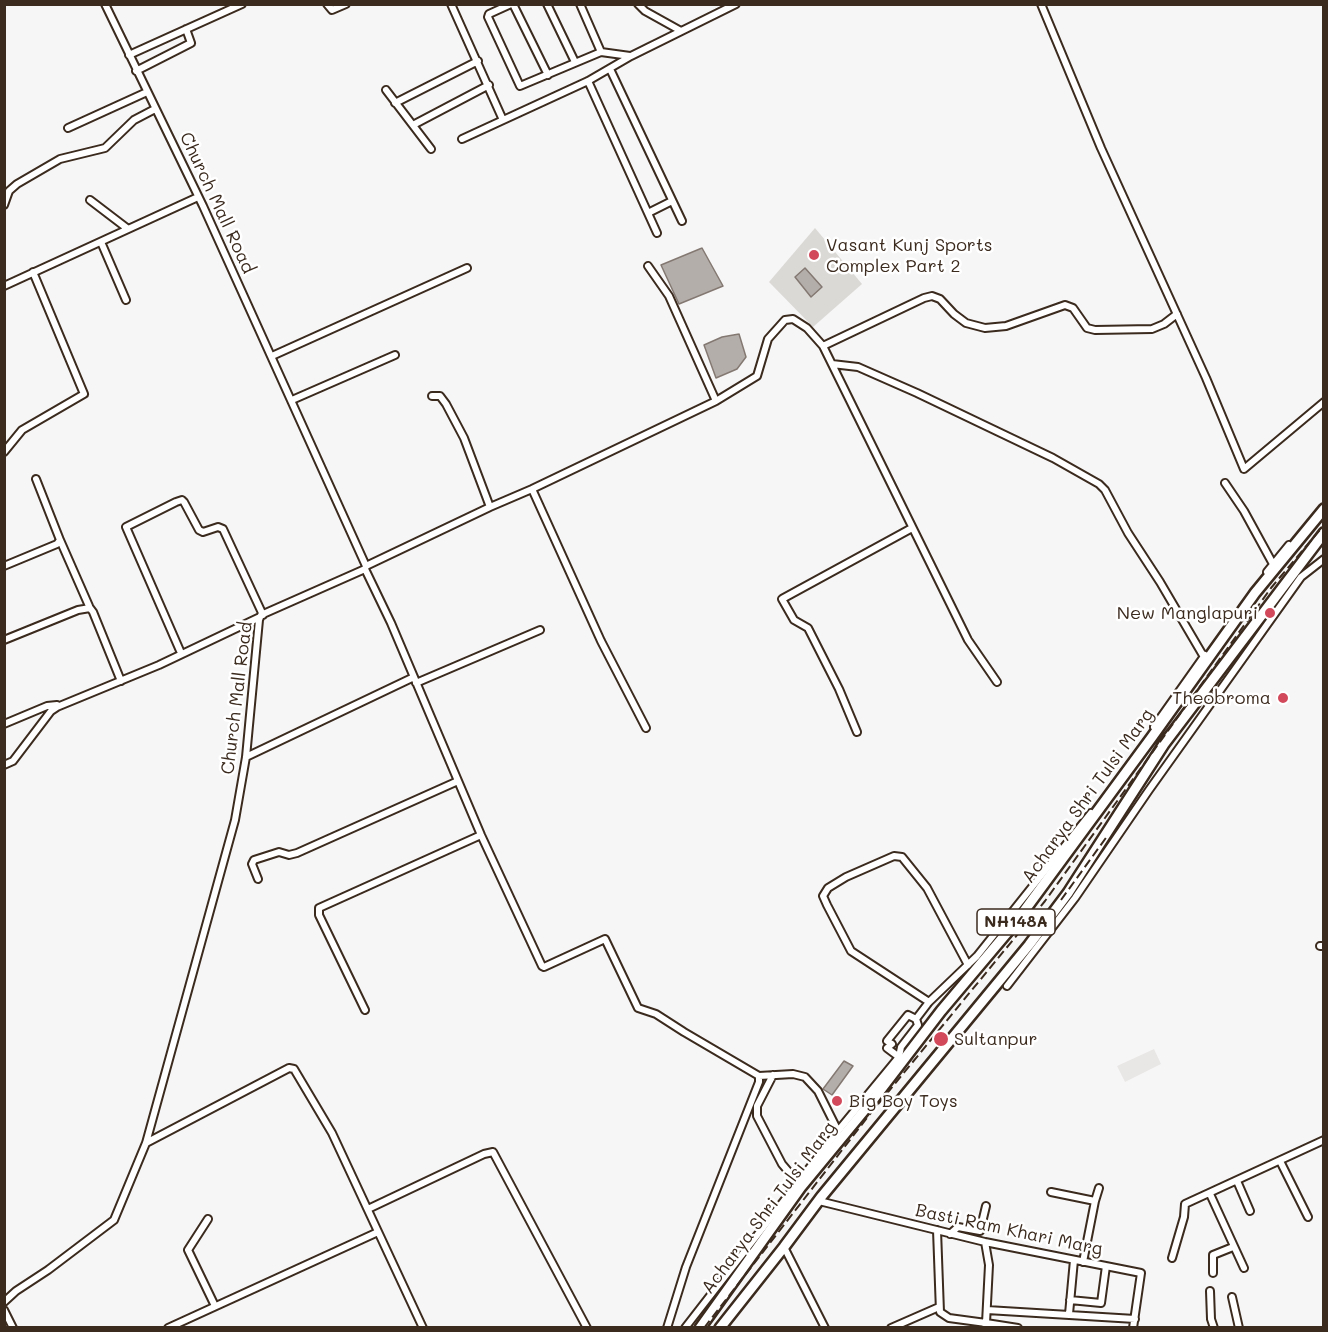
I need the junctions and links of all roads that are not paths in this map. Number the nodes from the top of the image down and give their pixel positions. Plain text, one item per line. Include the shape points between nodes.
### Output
1 (105, 4) edge
2 (242, 4) edge
3 (327, 4) edge
4 (346, 4) edge
5 (452, 4) edge
6 (512, 4) edge
7 (547, 4) edge
8 (580, 4) edge
9 (638, 4) edge
10 (736, 4) edge
11 (1041, 4) edge
12 (186, 29) junction
13 (681, 31) junction
14 (601, 52) junction
15 (129, 55) junction
16 (631, 57) junction
17 (478, 61) junction
18 (575, 62) junction
19 (610, 69) junction
20 (136, 71) junction
21 (548, 75) junction
22 (588, 81) junction
23 (489, 85) junction
24 (386, 90) dead end
25 (147, 92) junction
26 (395, 103) junction
27 (155, 109) junction
28 (504, 120) junction
29 (412, 125) junction
30 (69, 128) dead end
31 (462, 139) dead end
32 (431, 149) dead end
33 (198, 197) junction
34 (90, 200) dead end
35 (672, 201) junction
36 (4, 205) edge
37 (648, 213) junction
38 (682, 221) dead end
39 (128, 229) junction
40 (657, 233) dead end
41 (101, 242) junction
42 (648, 266) dead end
43 (467, 268) dead end
44 (33, 272) junction
45 (4, 286) edge
46 (126, 300) dead end
47 (1177, 314) junction
48 (823, 346) junction
49 (395, 355) dead end
50 (272, 356) junction
51 (832, 364) junction
52 (432, 396) dead end
53 (292, 400) junction
54 (716, 401) junction
55 (1323, 402) edge
56 (4, 452) edge
57 (36, 479) dead end
58 (1225, 483) dead end
59 (532, 489) junction
60 (1323, 504) edge
61 (490, 507) junction
62 (1323, 509) edge
63 (912, 528) junction
64 (1323, 533) edge
65 (60, 540) junction
66 (1296, 541) junction
67 (1309, 550) junction
68 (1323, 559) edge
69 (1273, 564) junction
70 (4, 566) edge
71 (365, 567) junction
72 (89, 606) dead end
73 (261, 616) junction
74 (540, 630) dead end
75 (4, 640) edge
76 (181, 653) junction
77 (1204, 657) junction
78 (415, 680) junction
79 (121, 681) junction
80 (997, 682) dead end
81 (60, 705) junction
82 (4, 724) edge
83 (646, 728) dead end
84 (857, 732) dead end
85 (246, 757) junction
86 (4, 765) edge
87 (458, 781) junction
88 (481, 835) junction
89 (258, 879) dead end
90 (968, 965) junction
91 (1007, 986) dead end
92 (929, 1002) junction
93 (365, 1010) dead end
94 (916, 1018) junction
95 (899, 1057) junction
96 (773, 1075) junction
97 (759, 1076) junction
98 (872, 1101) junction
99 (889, 1114) junction
100 (838, 1131) junction
101 (1323, 1140) edge
102 (146, 1143) junction
103 (1280, 1161) junction
104 (1237, 1181) junction
105 (800, 1185) junction
106 (1099, 1188) dead end
107 (1051, 1192) dead end
108 (1209, 1194) junction
109 (819, 1201) junction
110 (1095, 1201) junction
111 (986, 1206) dead end
112 (368, 1209) junction
113 (1250, 1211) dead end
114 (1308, 1217) dead end
115 (208, 1219) dead end
116 (937, 1230) junction
117 (378, 1232) junction
118 (950, 1234) junction
119 (985, 1242) junction
120 (784, 1247) junction
121 (1233, 1247) junction
122 (1172, 1258) dead end
123 (1074, 1260) junction
124 (1083, 1262) junction
125 (1106, 1266) junction
126 (1244, 1268) dead end
127 (1213, 1273) dead end
128 (1210, 1291) dead end
129 (1232, 1297) dead end
130 (1070, 1300) junction
131 (4, 1302) edge
132 (215, 1306) junction
133 (939, 1306) junction
134 (4, 1310) edge
135 (987, 1310) junction
136 (1069, 1314) junction
137 (1135, 1319) junction
138 (985, 1325) edge
139 (13, 1328) edge
140 (168, 1328) edge
141 (423, 1328) edge
142 (587, 1328) edge
143 (667, 1328) edge
144 (685, 1328) edge
145 (700, 1328) edge
146 (720, 1328) edge
147 (825, 1328) edge
148 (891, 1328) edge
149 (1018, 1328) edge
150 (1133, 1328) edge
151 (1214, 1328) edge
152 (1239, 1328) edge

1 - 15 street, Church Mall Road
2 - 12 street
3 - 4 street via 334,10
5 - 17 street
6 - 21 street
6 - 21 street via 488,17 518,85
7 - 18 street
8 - 14 street
9 - 13 street
10 - 13 street
11 - 47 street
12 - 15 street
12 - 20 street via 191,44
13 - 16 street
14 - 16 street
14 - 18 street
15 - 20 street, Church Mall Road
16 - 19 street
17 - 23 street
17 - 26 street
18 - 21 street
19 - 22 street
19 - 35 street
20 - 25 street, Church Mall Road
22 - 28 street
22 - 37 street
23 - 28 street
23 - 29 street
24 - 26 street
25 - 27 street, Church Mall Road
25 - 30 street
26 - 29 street
27 - 33 street, Church Mall Road
27 - 36 street via 134,120 105,148 65,157 17,184 9,191
28 - 31 street
29 - 32 street
33 - 39 street
33 - 50 street, Church Mall Road
34 - 39 street
35 - 37 street
35 - 38 street
37 - 40 street
39 - 41 street
41 - 44 street
41 - 46 street
42 - 54 street via 669,296
43 - 50 street
44 - 45 street
44 - 56 street via 84,394 22,430
47 - 48 street via 1152,329 1095,330 1087,328 1073,308 1065,305 1006,326 985,328 966,323 932,296
47 - 55 street via 1244,469
48 - 51 street
48 - 54 street via 802,324 785,320 768,339 757,376
49 - 53 street
50 - 53 street, Church Mall Road
51 - 63 street
51 - 77 street via 858,367 917,393 1099,484
52 - 61 street via 440,396 447,404
53 - 71 street, Church Mall Road
54 - 59 street
57 - 65 street
58 - 69 street
59 - 61 street
59 - 83 street via 601,641
60 - 69 street
61 - 71 street
62 - 66 highway, Acharya Shri Tulsi Marg / NH148A
63 - 80 street via 973,650
63 - 84 street via 782,599 794,620 807,628
64 - 67 highway, Acharya Shri Tulsi Marg / NH148A
65 - 70 street
65 - 72 street
66 - 67 highway
66 - 98 highway, Acharya Shri Tulsi Marg / NH148A via 1016,922
67 - 99 highway, Acharya Shri Tulsi Marg / NH148A via 1164,744 1068,893
68 - 91 street via 1301,577 1075,898
69 - 77 street
71 - 73 street, Church Mall Road
71 - 78 street
73 - 76 street
73 - 76 street via 223,529 199,531 184,502 176,501 126,529
73 - 85 street, Church Mall Road
74 - 78 street
75 - 79 street via 90,608
76 - 79 street
77 - 90 street via 1126,768
78 - 85 street
78 - 87 street
79 - 81 street
81 - 82 street via 47,706
81 - 86 street via 51,711 13,761
85 - 102 street, Church Mall Road via 235,820
87 - 88 street
87 - 89 street via 295,854 279,852 254,860
88 - 93 street via 319,908
88 - 97 street via 543,967 605,939 639,1008 656,1014
90 - 92 street
90 - 92 street via 927,888 902,857 894,856 846,877 825,891 826,905 855,954
92 - 94 street
94 - 95 street via 918,1025 901,1047
94 - 95 street via 908,1015 887,1041 892,1044 887,1048
95 - 100 street
96 - 97 street
96 - 100 street via 799,1075 809,1080
96 - 105 street via 758,1102 757,1116 782,1164
97 - 143 street via 686,1267
98 - 99 highway
98 - 105 highway, Acharya Shri Tulsi Marg / NH148A
99 - 109 highway, Acharya Shri Tulsi Marg / NH148A
100 - 105 street
101 - 103 street
102 - 112 street via 292,1068 332,1133
102 - 131 street, Church Mall Road via 114,1220
103 - 104 street
103 - 114 street
104 - 108 street
104 - 113 street
105 - 144 street
105 - 145 highway, Acharya Shri Tulsi Marg / NH148A
106 - 110 street
107 - 110 street
108 - 121 street
108 - 122 street via 1185,1204
109 - 116 street, Basti Ram Khari Marg
109 - 120 highway, Acharya Shri Tulsi Marg / NH148A
110 - 124 street
111 - 118 street via 980,1231 958,1227
112 - 117 street
112 - 142 street via 493,1152
115 - 132 street via 188,1250
116 - 118 street, Basti Ram Khari Marg
116 - 133 street
117 - 132 street
117 - 141 street
118 - 119 street, Basti Ram Khari Marg
119 - 123 street, Basti Ram Khari Marg
119 - 135 street
120 - 146 highway, Acharya Shri Tulsi Marg / NH148A
120 - 147 street
121 - 126 street
121 - 127 street via 1212,1255
123 - 124 street, Basti Ram Khari Marg
123 - 130 street
124 - 125 street, Basti Ram Khari Marg
125 - 130 street via 1101,1303
125 - 137 street, Basti Ram Khari Marg via 1141,1273
128 - 151 street
129 - 152 street
130 - 136 street
132 - 140 street
133 - 138 street via 945,1317
133 - 148 street
134 - 139 street
135 - 136 street
135 - 138 street
136 - 137 street
137 - 150 street, Basti Ram Khari Marg
138 - 149 street

